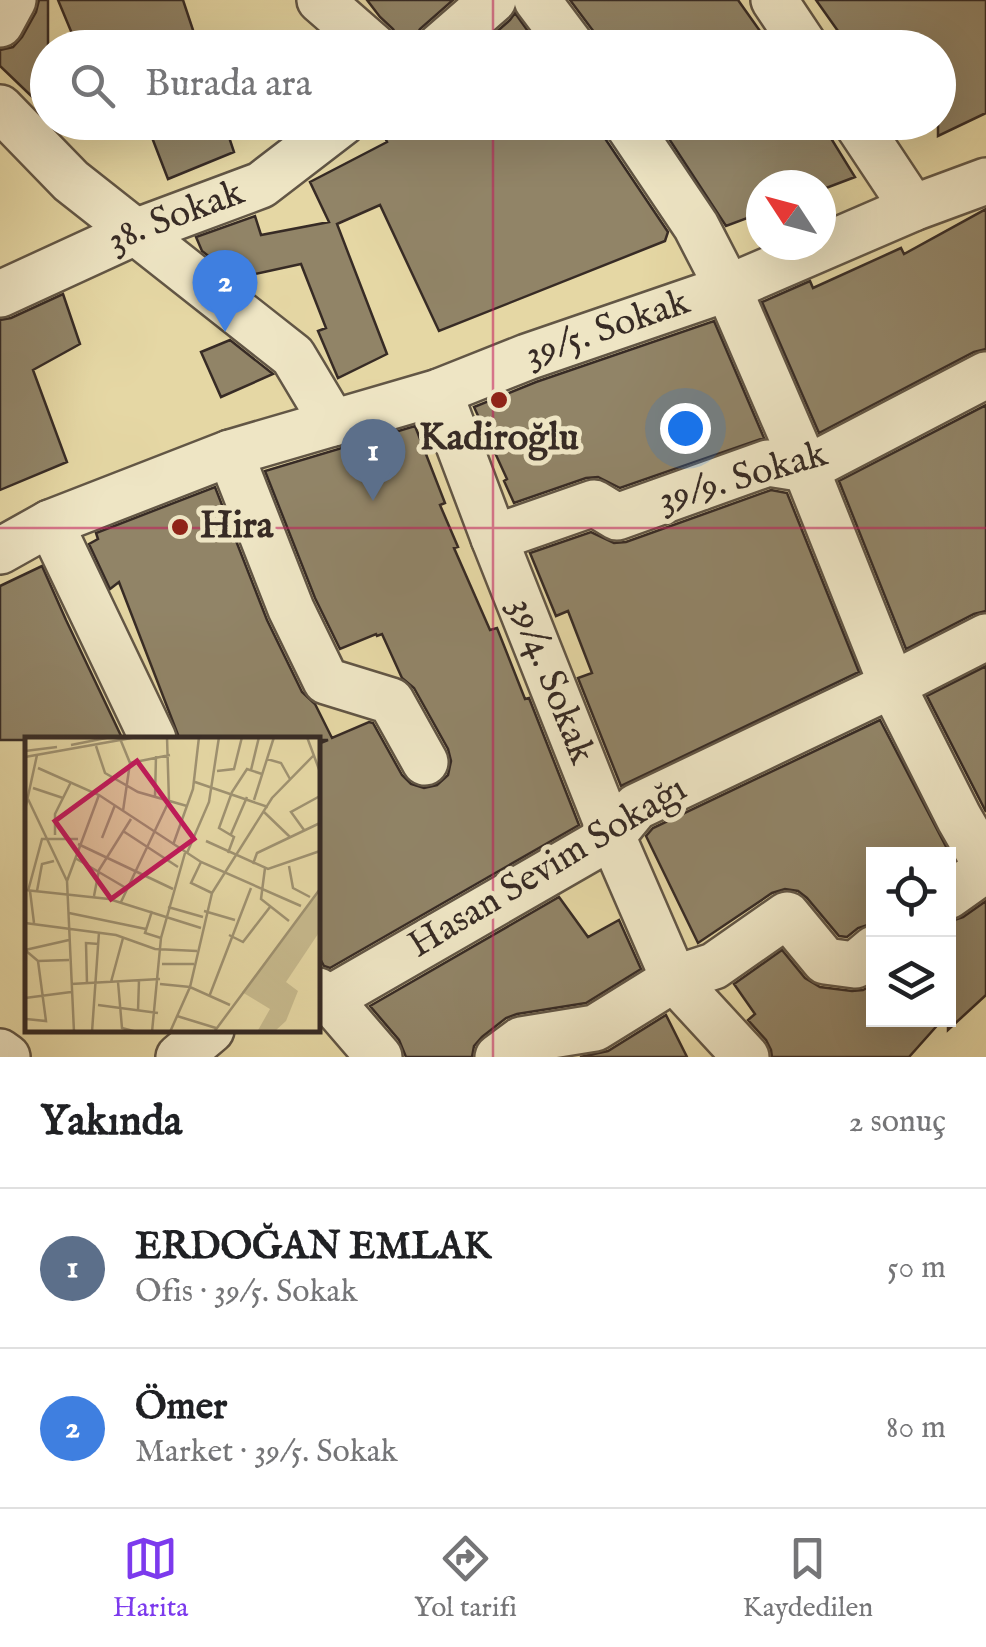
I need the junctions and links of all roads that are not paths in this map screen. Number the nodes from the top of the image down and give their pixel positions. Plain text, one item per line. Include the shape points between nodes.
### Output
1 (13, 0) edge
2 (320, 0) edge
3 (493, 0) edge
4 (537, 0) edge
5 (774, 0) edge
6 (0, 24) edge
7 (354, 30) edge
8 (459, 30) edge
9 (560, 30) edge
10 (794, 30) edge
11 (0, 108) edge
12 (30, 138) edge
13 (32, 140) edge
14 (320, 140) edge
15 (638, 140) edge
16 (868, 140) edge
17 (986, 181) edge
18 (913, 208) junction
19 (135, 232) junction
20 (728, 288) junction
21 (0, 294) edge
22 (986, 374) edge
23 (439, 392) junction
24 (334, 423) junction
25 (230, 453) junction
26 (806, 469) junction
27 (50, 522) junction
28 (494, 538) junction
29 (0, 550) edge
30 (986, 636) edge
31 (892, 685) junction
32 (151, 737) edge
33 (425, 762) dead end
34 (612, 836) junction
35 (986, 867) edge
36 (956, 890) edge
37 (866, 956) edge
38 (674, 978) junction
39 (323, 995) edge
40 (210, 1032) edge
41 (729, 1051) edge
42 (0, 1052) edge
43 (7, 1057) edge
44 (179, 1057) edge
45 (380, 1057) edge
46 (498, 1057) edge

1 - 6 street
2 - 7 street
3 - 8 street
4 - 9 street
5 - 10 street
11 - 12 street
13 - 19 street
14 - 19 street, 38. Sokak via 261,185
15 - 20 street
16 - 18 street
17 - 18 street, 39/5. Sokak
18 - 20 street, 39/5. Sokak
19 - 21 street, 38. Sokak
19 - 24 street via 293,356
20 - 23 street, 39/5. Sokak
20 - 26 street
22 - 26 street, 39/9. Sokak
23 - 24 street, 39/5. Sokak
23 - 28 street, 39/4. Sokak
24 - 25 street, 39/5. Sokak
25 - 27 street, 39/5. Sokak
25 - 33 street via 326,681 391,701
26 - 28 street, 39/9. Sokak via 768,463 617,517 594,503
26 - 31 street
27 - 29 street, 39/5. Sokak
27 - 32 street
28 - 34 street, 39/4. Sokak
30 - 31 street, Hasan Sevim Sokağı
31 - 34 street, Hasan Sevim Sokağı via 636,806
31 - 35 street
34 - 38 street, 39/4. Sokak
34 - 39 street, Hasan Sevim Sokağı
35 - 36 street
37 - 38 street via 855,965 825,961 787,916 714,966
38 - 41 street, 39/4. Sokak
38 - 46 street via 596,1028 522,1040
39 - 45 street
40 - 44 street
42 - 43 street

